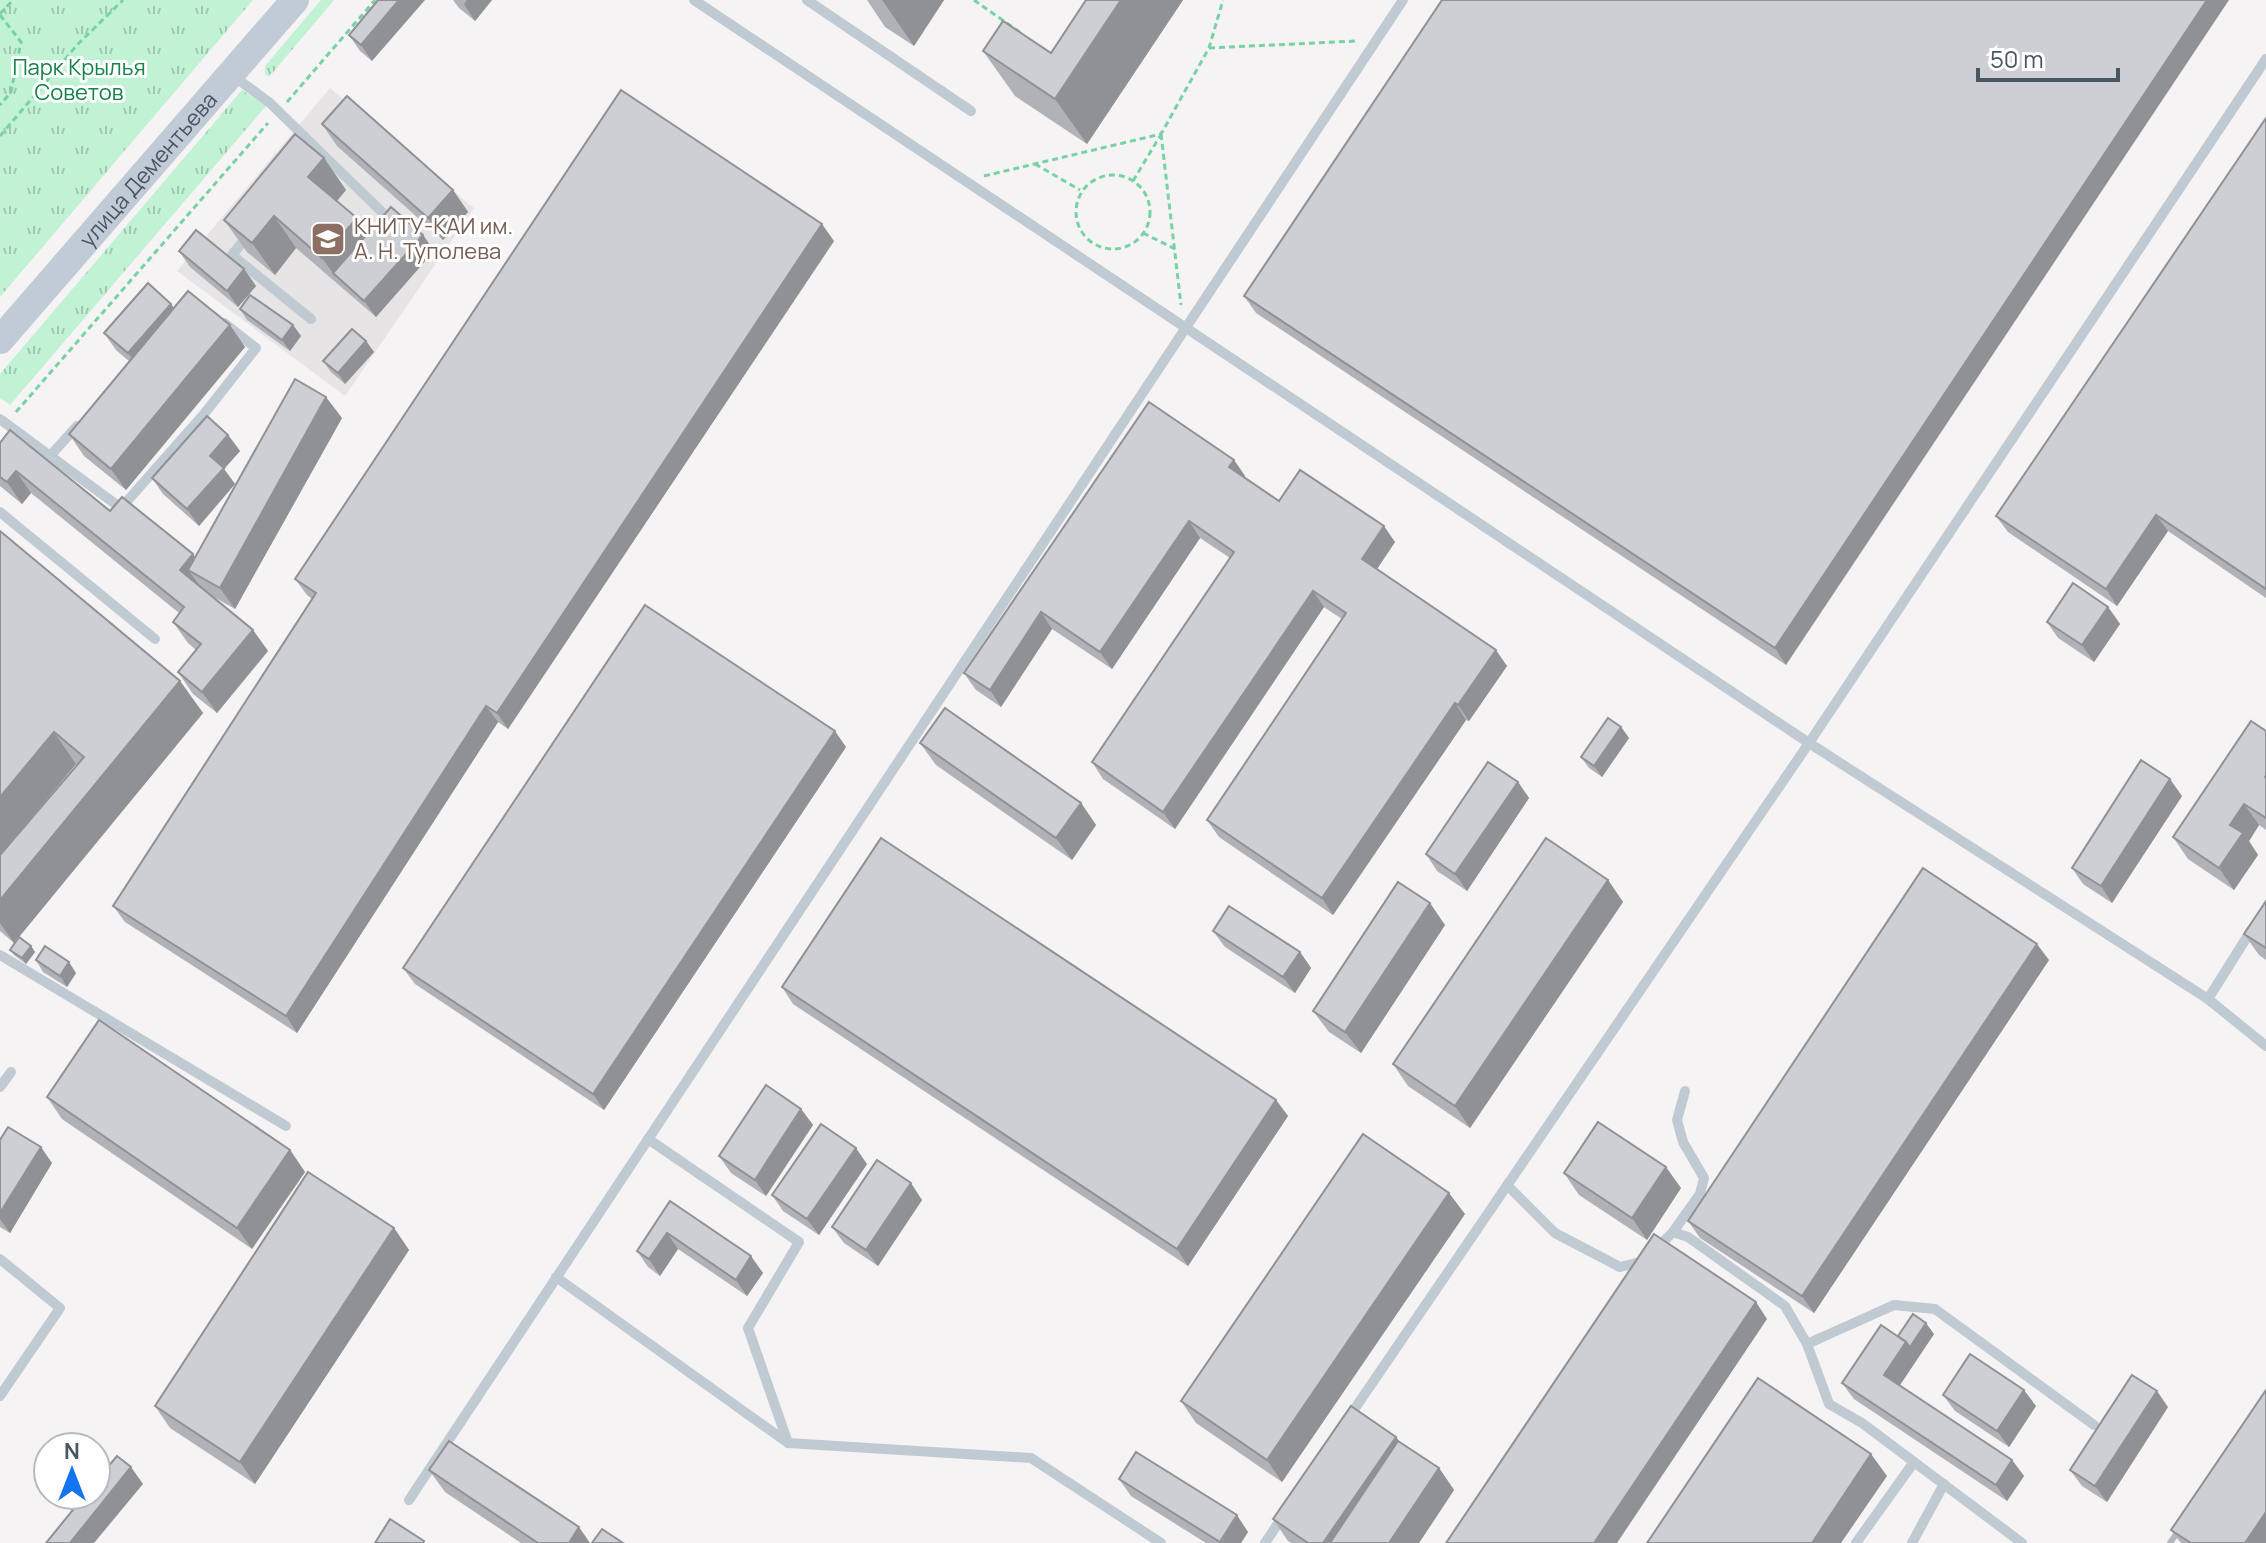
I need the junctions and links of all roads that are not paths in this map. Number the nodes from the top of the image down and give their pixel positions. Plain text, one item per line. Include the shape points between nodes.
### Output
1 (295, 0) edge
2 (694, 0) edge
3 (807, 0) edge
4 (1403, 0) edge
5 (2266, 59) edge
6 (232, 75) junction
7 (971, 111) dead end
8 (320, 151) junction
9 (310, 162) edge
10 (389, 219) edge
11 (261, 220) edge
12 (210, 312) edge
13 (311, 319) dead end
14 (1184, 328) junction
15 (0, 340) edge
16 (88, 414) edge
17 (3, 422) edge
18 (50, 456) junction
19 (0, 512) edge
20 (155, 639) dead end
21 (1809, 743) junction
22 (2253, 927) edge
23 (0, 955) edge
24 (2208, 999) junction
25 (2266, 1046) edge
26 (11, 1072) dead end
27 (0, 1087) edge
28 (1685, 1091) dead end
29 (286, 1126) dead end
30 (648, 1139) junction
31 (1507, 1185) junction
32 (1673, 1232) junction
33 (0, 1259) edge
34 (556, 1277) junction
35 (1807, 1344) junction
36 (0, 1396) edge
37 (2094, 1425) dead end
38 (1341, 1429) edge
39 (788, 1443) junction
40 (1914, 1462) junction
41 (1944, 1484) junction
42 (409, 1500) dead end
43 (1290, 1505) edge
44 (1161, 1543) edge
45 (1265, 1543) edge
46 (1856, 1543) edge
47 (1912, 1543) edge
48 (2022, 1543) edge

1 - 6 main road, улица Дементьева
2 - 14 lane
3 - 7 lane
4 - 14 lane
5 - 21 lane
6 - 8 lane
6 - 15 main road, улица Дементьева
8 - 9 lane
8 - 10 lane
11 - 13 lane via 232,255
12 - 18 lane via 256,348 121,508
14 - 21 lane
14 - 30 lane
16 - 18 lane
17 - 18 lane
19 - 20 lane
21 - 24 lane
21 - 31 lane
22 - 24 lane
23 - 29 lane
24 - 25 lane
26 - 27 lane
28 - 32 lane via 1677,1120 1704,1178 1700,1194
30 - 34 lane
30 - 39 lane via 799,1242 748,1328
31 - 32 lane via 1555,1233 1620,1267 1646,1261
31 - 38 lane
32 - 35 lane via 1688,1237 1785,1306
33 - 36 lane via 60,1308
34 - 39 lane
34 - 42 lane
35 - 37 lane via 1894,1305 1935,1309
35 - 40 lane via 1829,1404
39 - 44 lane via 1031,1458
40 - 41 lane
40 - 46 lane
41 - 47 lane
41 - 48 lane
43 - 45 lane

